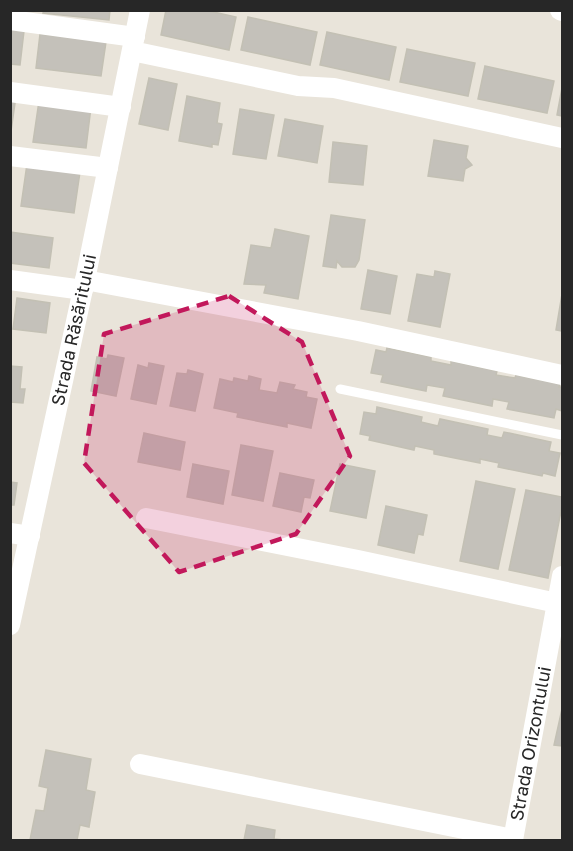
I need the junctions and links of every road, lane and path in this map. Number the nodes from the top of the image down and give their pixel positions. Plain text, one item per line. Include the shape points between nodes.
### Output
1 (140, 10) edge
2 (10, 20) edge
3 (133, 44) junction
4 (10, 92) edge
5 (121, 107) junction
6 (562, 138) edge
7 (10, 156) edge
8 (108, 168) junction
9 (10, 280) edge
10 (84, 285) junction
11 (562, 375) edge
12 (340, 389) dead end
13 (562, 435) edge
14 (146, 519) dead end
15 (20, 535) edge
16 (562, 576) edge
17 (557, 603) junction
18 (10, 625) edge
19 (556, 640) edge
20 (140, 764) dead end
21 (513, 840) edge

1 - 3 street, Strada Răsăritului
2 - 3 street
3 - 5 street, Strada Răsăritului
3 - 6 street via 298,86 334,88
4 - 5 street
5 - 8 street, Strada Răsăritului
7 - 8 street
8 - 10 street, Strada Răsăritului
9 - 10 street
10 - 11 street via 358,331
10 - 15 street, Strada Răsăritului
12 - 13 lane
14 - 17 street
15 - 18 street, Strada Răsăritului
16 - 17 street, Strada Orizontului
17 - 19 street, Strada Orizontului
19 - 21 street, Strada Orizontului
20 - 21 street

